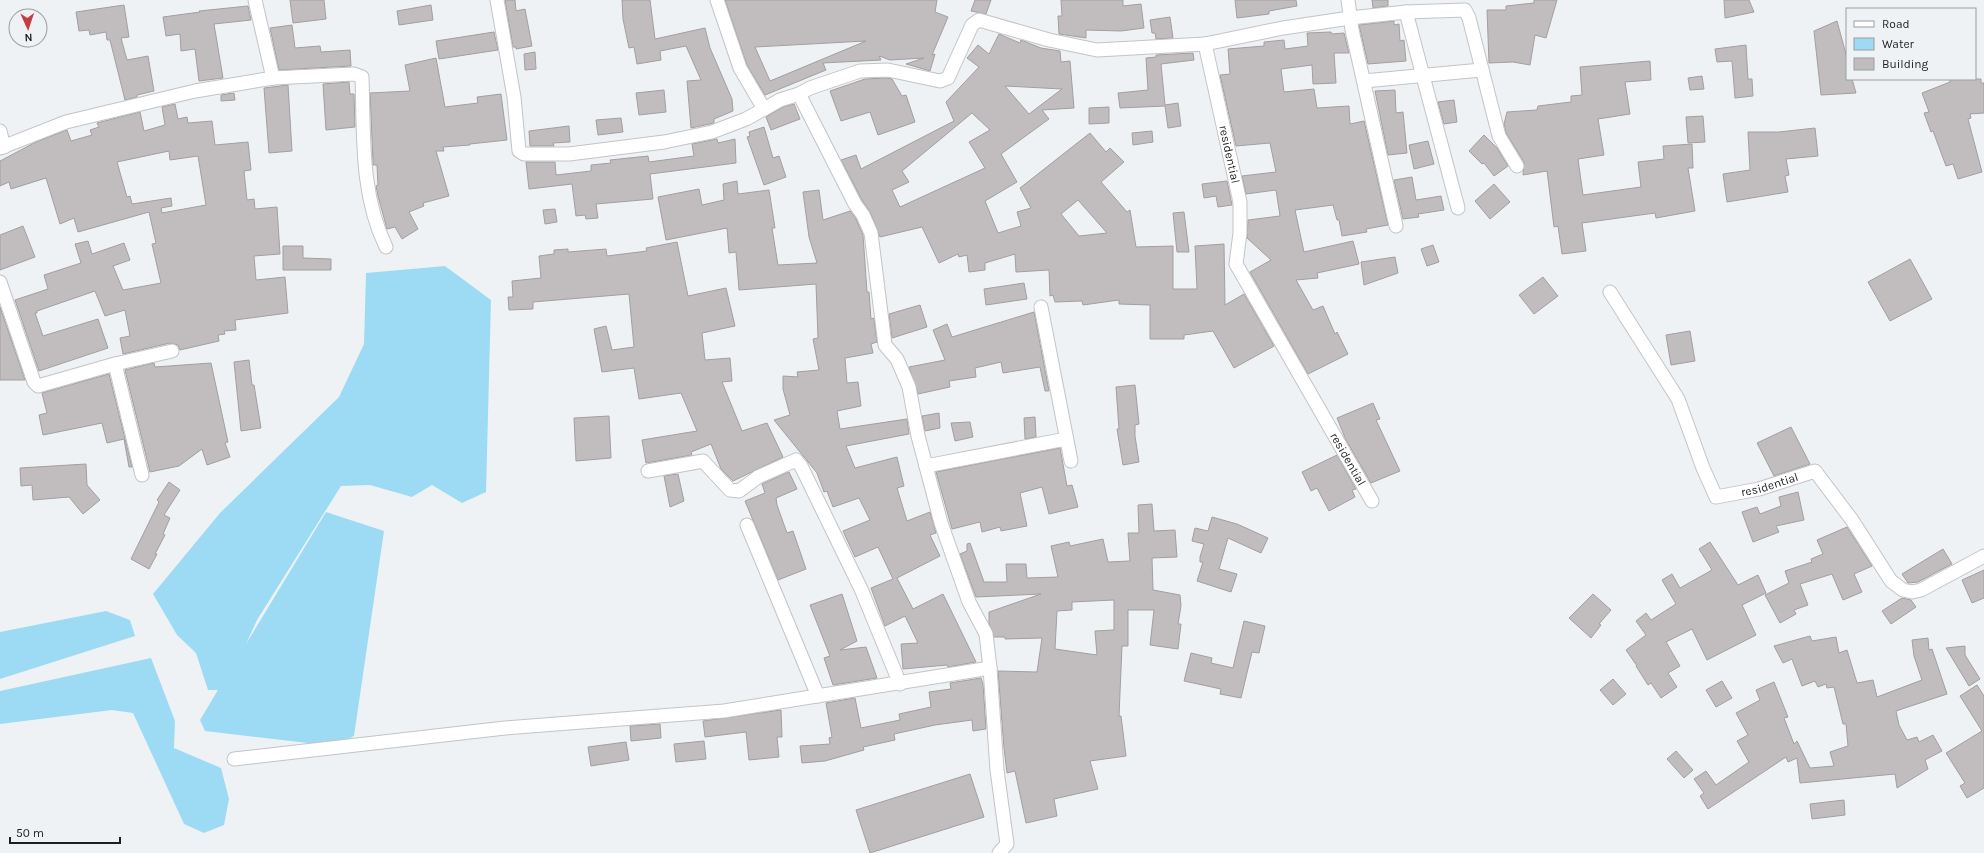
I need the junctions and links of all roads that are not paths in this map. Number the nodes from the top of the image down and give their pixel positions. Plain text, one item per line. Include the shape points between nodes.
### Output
1 (255, 0) edge
2 (498, 0) edge
3 (718, 0) edge
4 (1348, 0) edge
5 (1406, 12) junction
6 (1350, 18) junction
7 (1205, 44) junction
8 (1481, 70) junction
9 (1422, 75) junction
10 (273, 78) junction
11 (1364, 81) junction
12 (799, 94) junction
13 (764, 109) junction
14 (0, 131) edge
15 (2, 147) edge
16 (1517, 166) dead end
17 (1458, 208) dead end
18 (1396, 226) dead end
19 (386, 246) dead end
20 (0, 282) edge
21 (1610, 292) dead end
22 (1041, 307) dead end
23 (172, 351) dead end
24 (115, 364) junction
25 (1066, 439) junction
26 (1071, 461) dead end
27 (926, 466) junction
28 (648, 471) dead end
29 (142, 475) dead end
30 (1372, 501) dead end
31 (747, 525) dead end
32 (1984, 556) edge
33 (990, 668) junction
34 (900, 684) junction
35 (818, 696) junction
36 (234, 759) dead end
37 (999, 853) edge

1 - 10 street
2 - 13 street via 513,90 519,151 524,154 569,154 664,142 712,132
3 - 13 street via 740,68
4 - 6 street
5 - 6 street
5 - 8 street via 1465,10
5 - 9 street
6 - 7 street
6 - 11 street
7 - 12 street via 1097,50 1049,40 979,20 972,25 948,78 940,81 888,70 860,71
7 - 30 street, residential via 1240,202 1236,264
8 - 9 street
8 - 16 street via 1499,136
9 - 11 street
9 - 17 street
10 - 15 street via 195,91 66,122
10 - 19 street via 354,74 362,77 367,184
11 - 18 street
12 - 13 street
12 - 27 street via 870,233 884,345 897,359 909,388
14 - 15 street
20 - 24 street via 34,382 38,386
21 - 32 street, residential via 1678,399 1716,497 1759,489 1815,471 1852,520 1891,581 1903,590 1912,592 1921,590
22 - 25 street
23 - 24 street
24 - 29 street
25 - 26 street
25 - 27 street
27 - 33 street via 941,523 969,602 986,634
28 - 34 street via 703,461 730,490 739,491 758,477 796,460 861,589
31 - 35 street
33 - 34 street
33 - 37 street via 997,770 1007,844
34 - 35 street
35 - 36 street via 724,711 505,728

